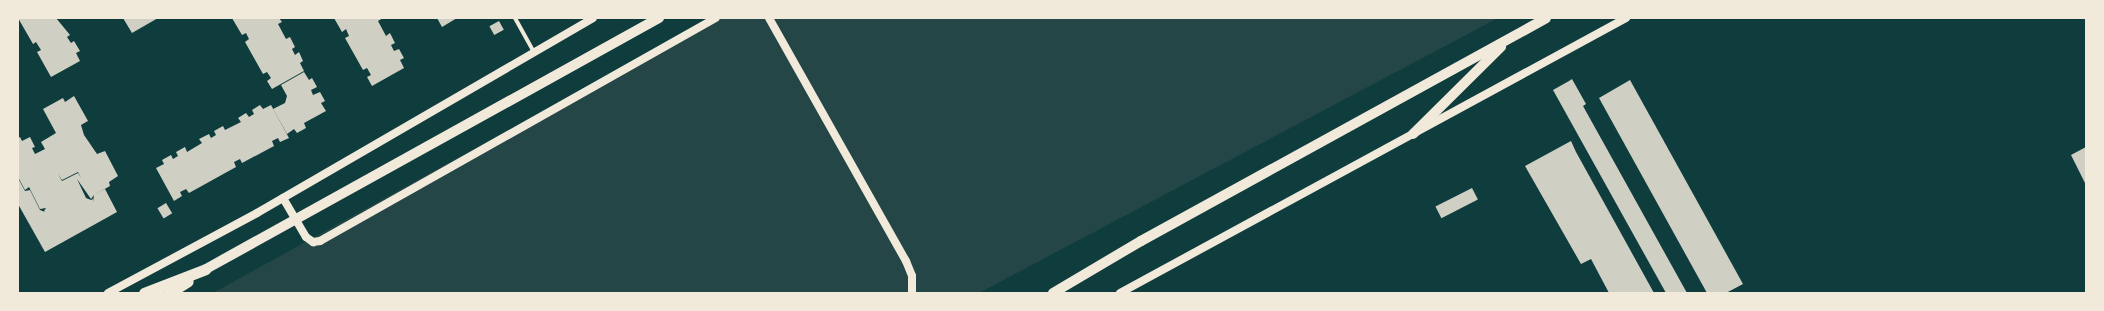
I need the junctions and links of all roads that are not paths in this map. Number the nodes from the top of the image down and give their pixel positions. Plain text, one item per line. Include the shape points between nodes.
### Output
1 (515, 18) edge
2 (593, 18) edge
3 (659, 18) edge
4 (716, 18) edge
5 (768, 18) edge
6 (1546, 18) edge
7 (1626, 18) edge
8 (1510, 38) junction
9 (534, 52) junction
10 (1413, 134) junction
11 (283, 198) junction
12 (206, 268) junction
13 (108, 293) edge
14 (144, 293) edge
15 (169, 293) edge
16 (912, 293) edge
17 (1053, 293) edge
18 (1120, 293) edge

1 - 9 street
2 - 9 main road
3 - 12 main road
4 - 11 main road via 320,241 313,242 306,237
5 - 16 main road via 906,261 912,276
6 - 8 main road
7 - 10 main road
8 - 10 main road
8 - 17 main road via 1141,241
9 - 11 main road
10 - 18 main road
11 - 13 main road
12 - 14 highway
12 - 15 highway

